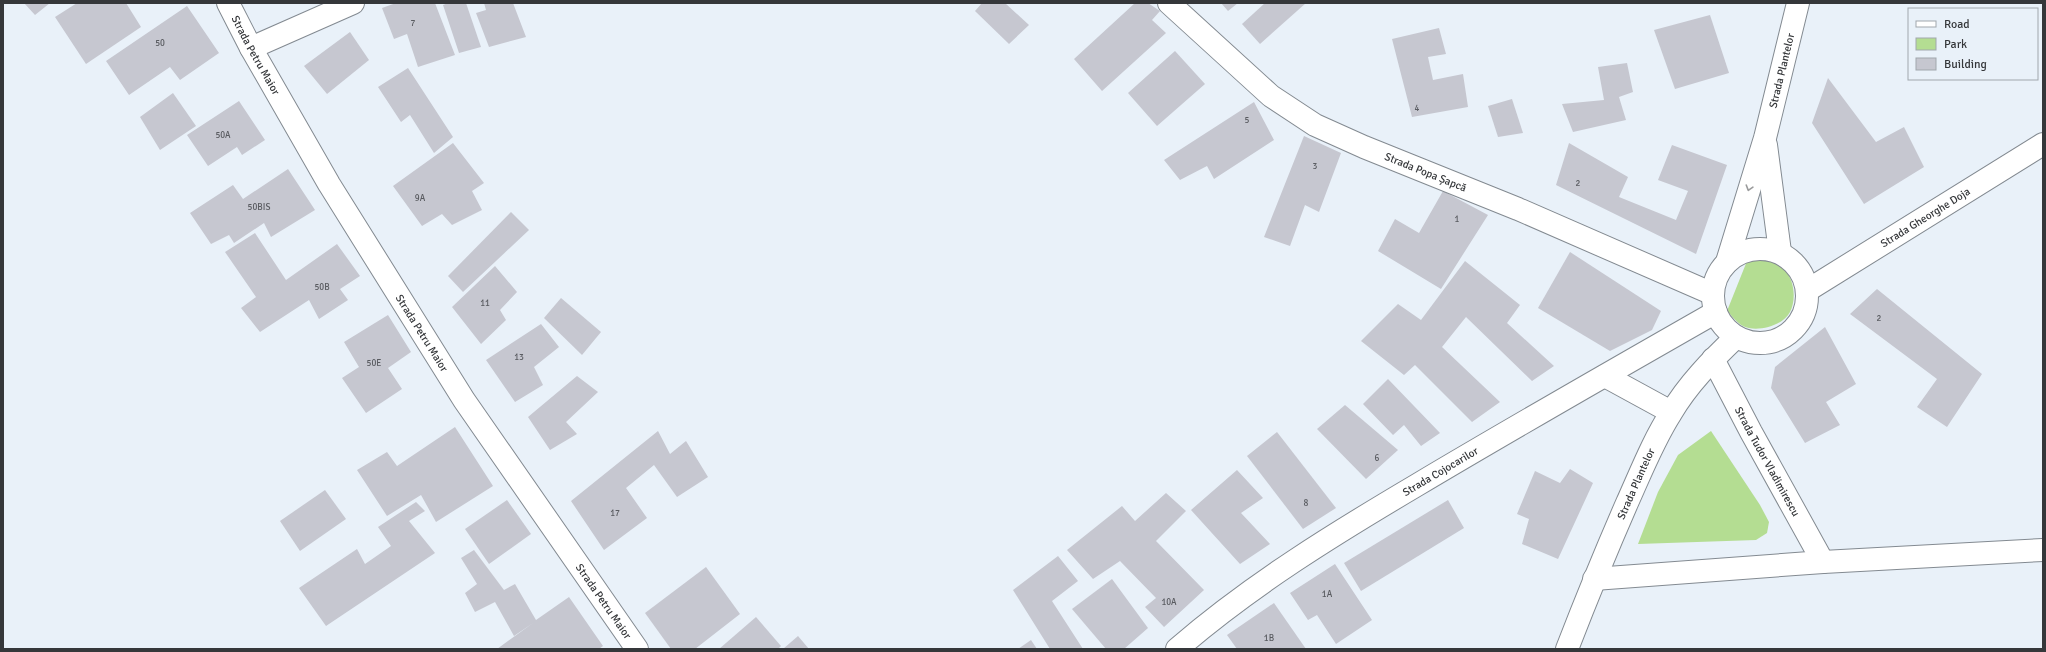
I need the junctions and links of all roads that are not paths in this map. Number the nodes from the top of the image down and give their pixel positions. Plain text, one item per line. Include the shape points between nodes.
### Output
1 (228, 3) edge
2 (353, 3) edge
3 (1169, 3) edge
4 (1798, 3) edge
5 (251, 48) junction
6 (1765, 138) junction
7 (2043, 144) edge
8 (1780, 252) junction
9 (1727, 262) junction
10 (1808, 290) junction
11 (1714, 303) junction
12 (1736, 337) junction
13 (1714, 359) junction
14 (1605, 376) junction
15 (1671, 412) junction
16 (2043, 550) edge
17 (1823, 562) junction
18 (1594, 579) junction
19 (638, 649) edge
20 (1177, 649) edge
21 (1567, 649) edge

1 - 5 street, Strada Petru Maior
2 - 5 street
3 - 11 street, Strada Popa Șapcă via 1271,96 1315,124 1364,147 1518,209
4 - 6 street, Strada Plantelor
5 - 19 street, Strada Petru Maior via 329,184 464,400
6 - 8 street, Strada Plantelor
6 -> 9 street, Strada Plantelor
7 - 10 street, Strada Gheorghe Doja
8 - 9 street via 1752,249
8 - 10 street via 1803,274
9 - 11 street via 1715,282
10 - 12 street via 1807,305 1802,319 1793,331 1780,340 1765,344
11 - 12 street via 1724,326
11 - 14 street, Strada Cojocarilor
12 - 13 street, Strada Plantelor
13 - 15 street, Strada Plantelor via 1686,390
13 - 17 street, Strada Tudor Vladimirescu
14 - 15 street
14 - 20 street, Strada Cojocarilor via 1456,461 1303,554
15 - 18 street, Strada Plantelor via 1654,442
16 - 17 street
17 - 18 street
18 - 21 street, Strada Plantelor

